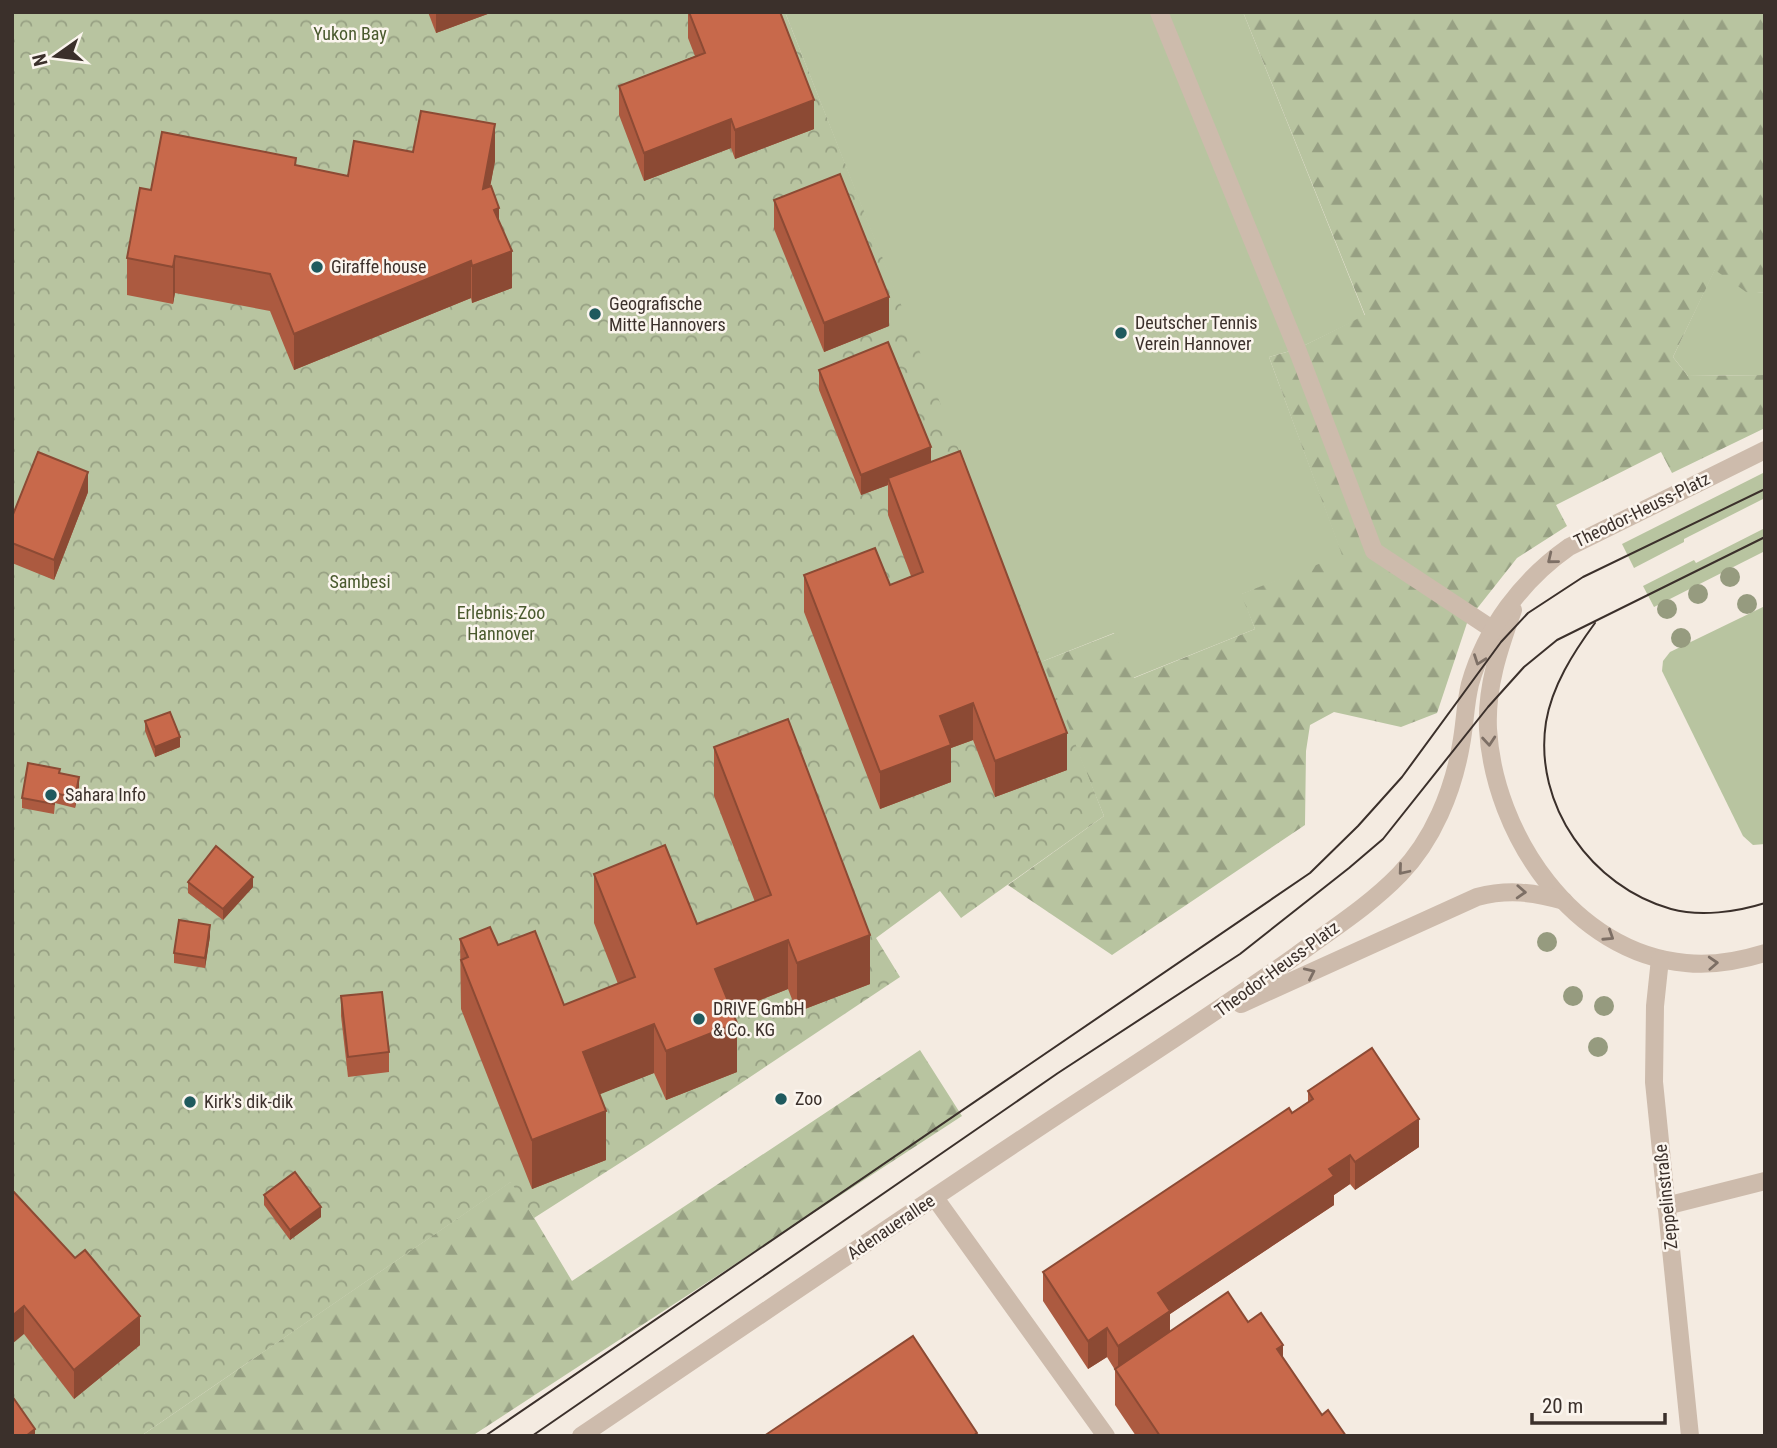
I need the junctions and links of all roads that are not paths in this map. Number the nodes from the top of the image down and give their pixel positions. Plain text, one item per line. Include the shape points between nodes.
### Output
1 (1159, 12) edge
2 (1765, 450) edge
3 (1528, 582) junction
4 (1492, 629) junction
5 (1564, 901) junction
6 (1765, 953) edge
7 (1660, 959) junction
8 (1203, 1022) junction
9 (1765, 1181) edge
10 (935, 1198) junction
11 (1666, 1206) junction
12 (581, 1436) edge
13 (1106, 1436) edge
14 (1690, 1436) edge

1 - 4 street via 1374,551
2 -> 3 street, Theodor-Heuss-Platz via 1569,547
3 - 4 street, Theodor-Heuss-Platz
3 -> 5 street, Theodor-Heuss-Platz via 1495,658 1488,707 1492,763 1518,837
4 -> 8 street, Theodor-Heuss-Platz via 1471,682 1456,771 1443,807 1404,870 1377,897
5 -> 7 street, Theodor-Heuss-Platz via 1609,937
8 -> 5 street, Theodor-Heuss-Platz via 1477,897 1514,891
7 -> 6 street, Theodor-Heuss-Platz via 1712,964
7 - 11 street, Zeppelinstraße via 1654,1082
8 - 10 street, Adenauerallee
9 - 11 street
10 - 12 street, Adenauerallee
10 - 13 street
11 - 14 street, Zeppelinstraße

